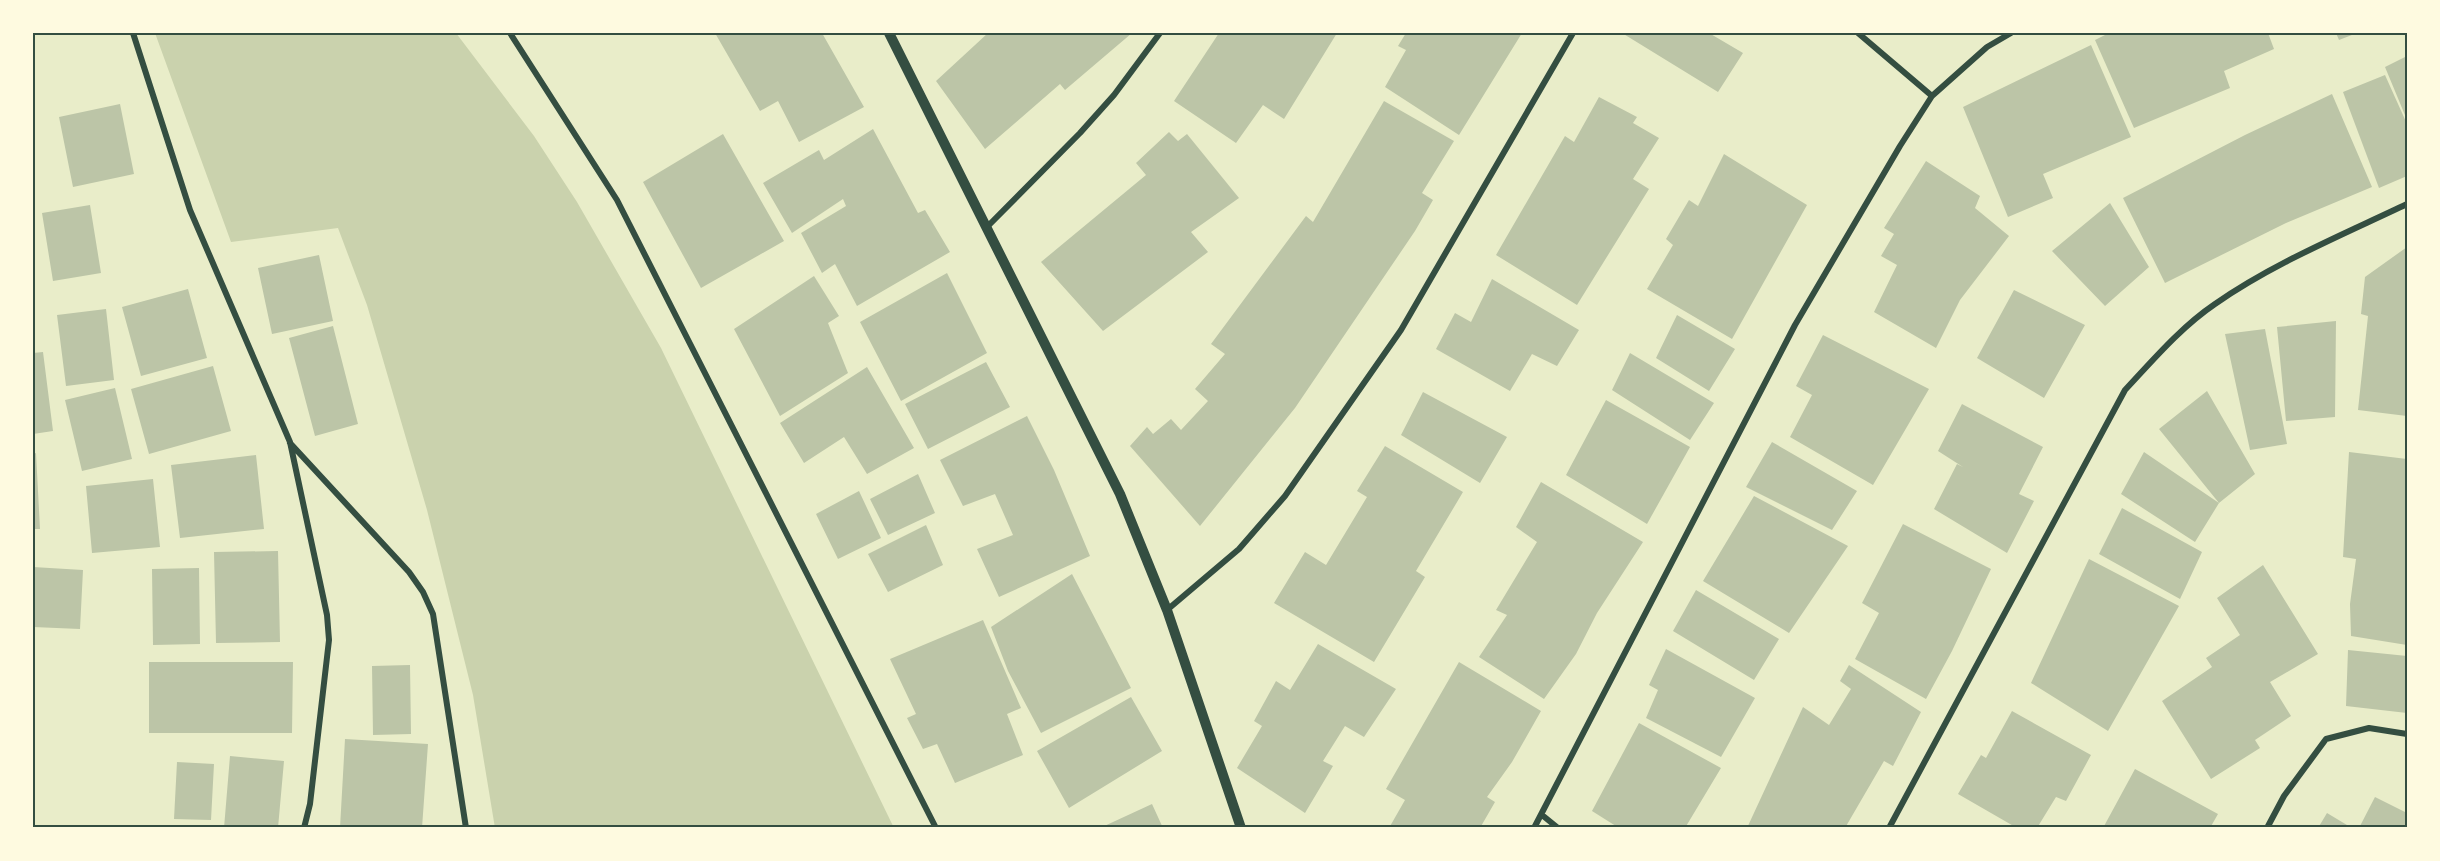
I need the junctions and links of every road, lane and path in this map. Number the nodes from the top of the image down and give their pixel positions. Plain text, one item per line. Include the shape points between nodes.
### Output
1 (133, 33) edge
2 (510, 33) edge
3 (889, 33) edge
4 (1160, 33) edge
5 (1573, 33) edge
6 (1858, 33) edge
7 (2011, 33) edge
8 (1932, 96) junction
9 (2407, 204) edge
10 (987, 227) junction
11 (290, 442) junction
12 (1167, 610) junction
13 (2407, 734) edge
14 (1542, 815) junction
15 (304, 828) edge
16 (465, 828) edge
17 (936, 828) edge
18 (1241, 828) edge
19 (1534, 828) edge
20 (1558, 828) edge
21 (1889, 828) edge
22 (2267, 828) edge

1 - 11 street via 190,210
2 - 17 street via 617,200
3 - 10 street
4 - 10 street via 1114,95
5 - 12 street via 1401,330 1286,496 1239,549
6 - 8 street
7 - 8 street via 1987,47
8 - 14 street via 1795,325
9 - 21 street via 2285,262 2213,304 2125,390
10 - 12 street via 1120,494
11 - 15 street via 329,640
11 - 16 street via 423,592 433,615
12 - 18 street
13 - 22 street via 2369,728 2325,739 2284,796
14 - 19 street
14 - 20 street

